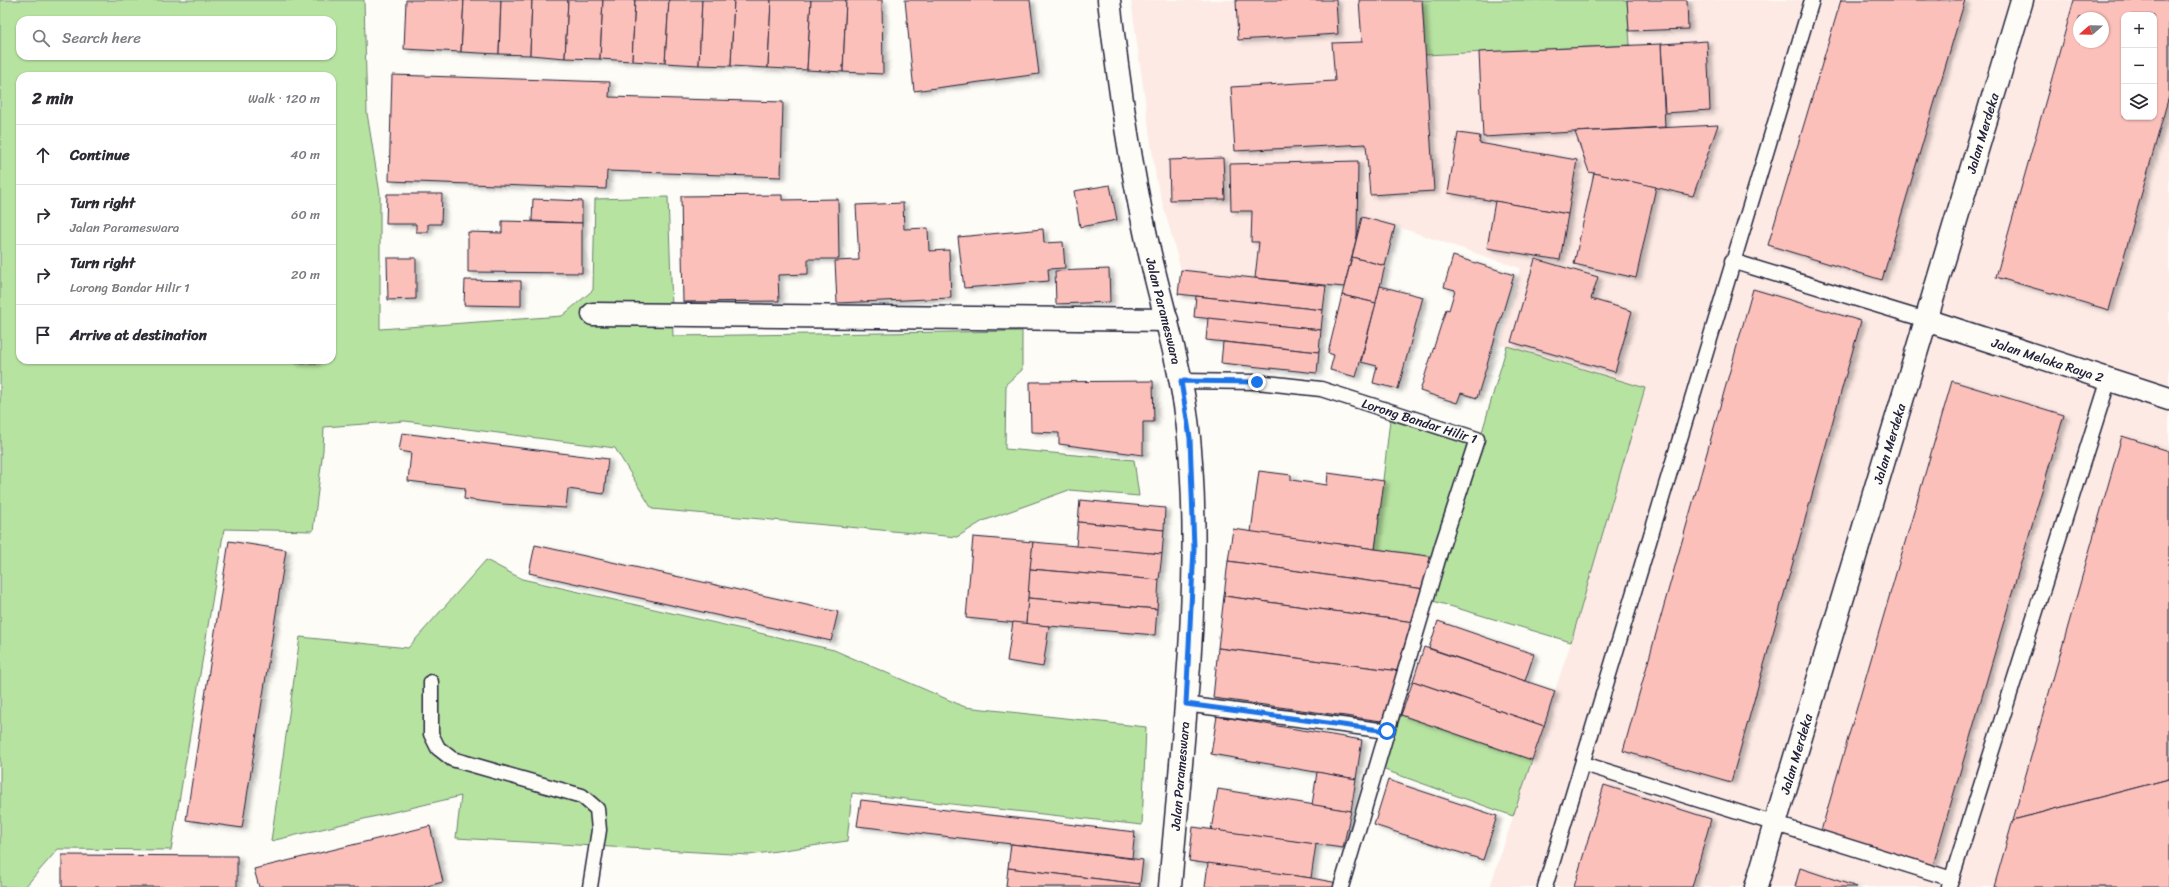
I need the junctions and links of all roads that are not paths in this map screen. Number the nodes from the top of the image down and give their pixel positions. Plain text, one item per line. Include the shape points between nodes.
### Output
1 (1109, 0) edge
2 (1812, 0) edge
3 (2022, 0) edge
4 (1732, 261) junction
5 (593, 314) dead end
6 (1167, 320) junction
7 (1926, 320) junction
8 (2109, 380) junction
9 (1181, 381) junction
10 (2169, 399) edge
11 (432, 682) dead end
12 (1186, 704) junction
13 (1387, 731) junction
14 (1584, 764) junction
15 (1774, 823) junction
16 (1951, 883) edge
17 (590, 887) edge
18 (1170, 887) edge
19 (1341, 887) edge
20 (1545, 887) edge
21 (1756, 887) edge

1 - 6 main road, Jalan Parameswara via 1135,180
2 - 4 lane
3 - 7 main road, Jalan Merdeka
4 - 7 lane
4 - 14 lane
5 - 6 main road
6 - 9 main road, Jalan Parameswara
7 - 8 main road, Jalan Melaka Raya 2
7 - 15 main road, Jalan Merdeka
8 - 10 main road, Jalan Melaka Raya 2
8 - 16 lane
9 - 12 main road, Jalan Parameswara via 1190,438 1194,548
9 - 13 lane, Lorong Bandar Hilir 1 via 1257,382 1321,389 1477,439
11 - 17 lane via 431,734 438,748 452,759 582,796 597,809 599,830
12 - 13 lane
12 - 18 main road, Jalan Parameswara
13 - 19 lane
14 - 15 lane
14 - 20 lane
15 - 16 lane
15 - 21 main road, Jalan Merdeka

